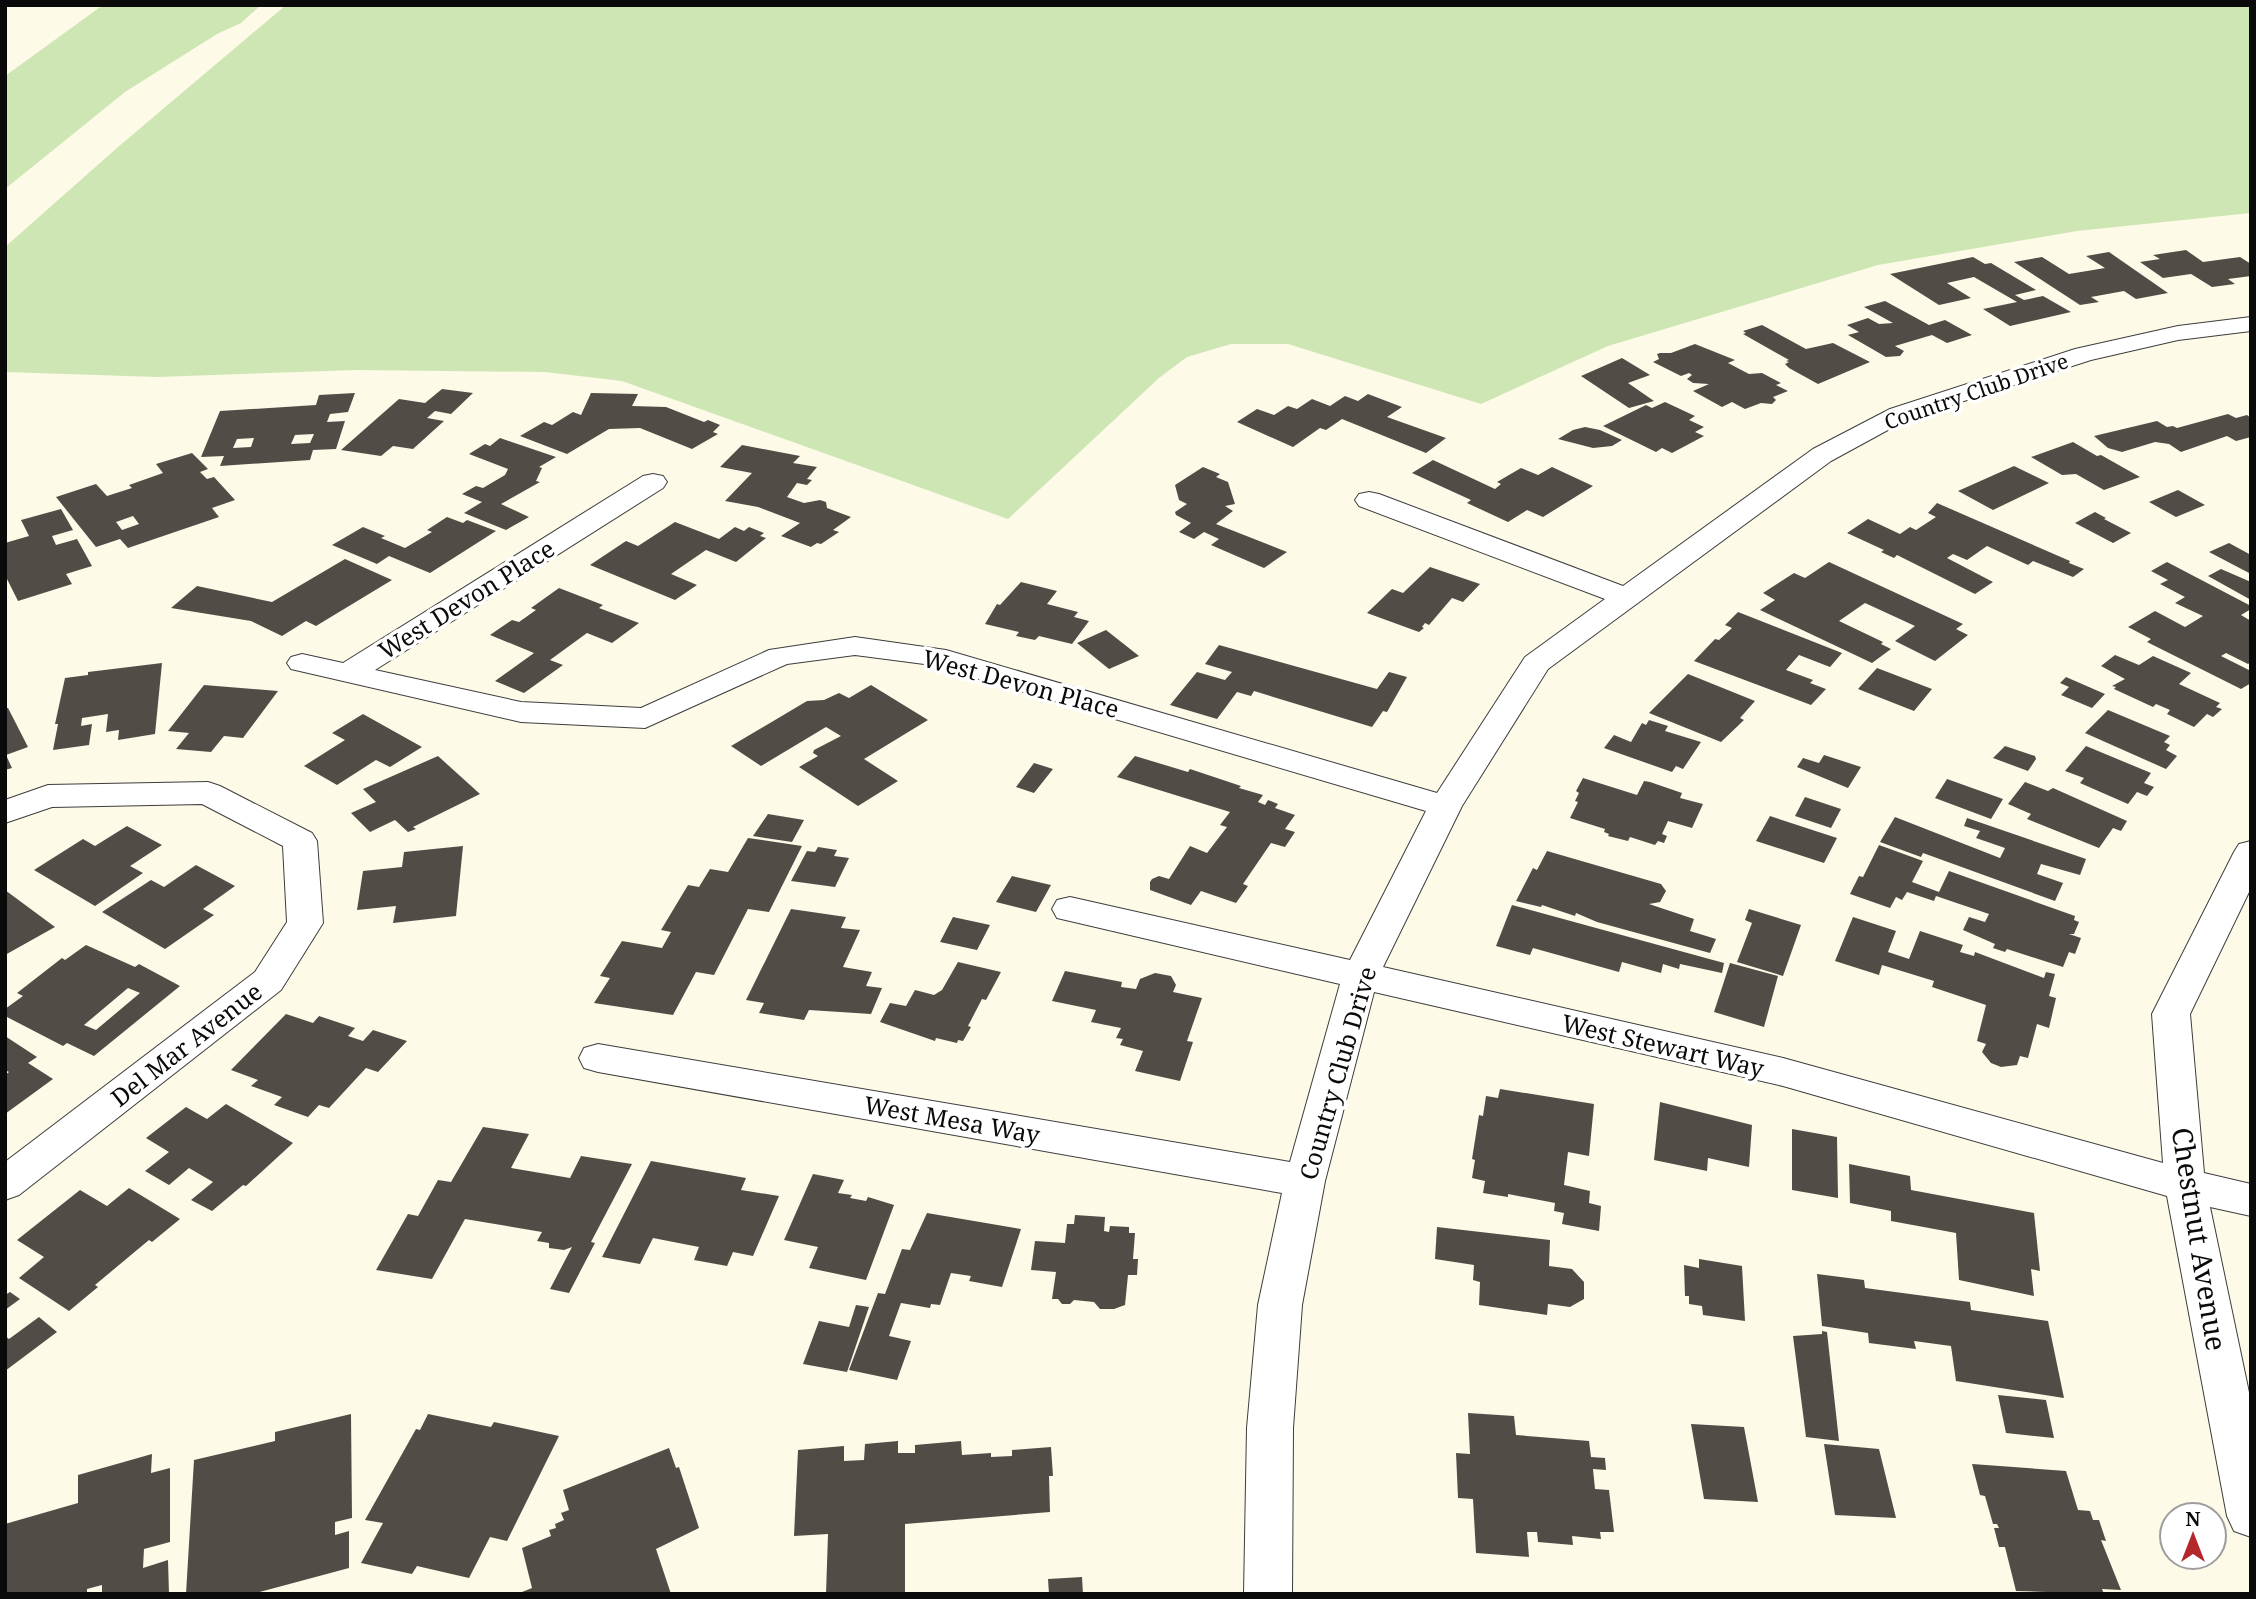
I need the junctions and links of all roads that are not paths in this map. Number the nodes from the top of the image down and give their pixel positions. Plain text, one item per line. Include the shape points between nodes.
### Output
1 (2251, 324) edge
2 (653, 482) dead end
3 (1369, 500) dead end
4 (1626, 597) junction
5 (302, 663) dead end
6 (350, 672) junction
7 (1445, 806) junction
8 (5, 812) edge
9 (2251, 852) edge
10 (1070, 909) dead end
11 (1360, 976) junction
12 (598, 1058) dead end
13 (1305, 1181) junction
14 (5, 1184) edge
15 (2185, 1185) junction
16 (2251, 1200) edge
17 (2251, 1516) edge
18 (1268, 1594) edge

1 - 4 street, Country Club Drive via 2178,333 2084,354 1899,414 1822,455
2 - 6 street, West Devon Place
3 - 4 street
4 - 7 street, Country Club Drive via 1536,663
5 - 6 street, West Devon Place
6 - 7 street, West Devon Place via 521,712 645,718 780,656 855,646 935,656
7 - 11 street, Country Club Drive
8 - 14 street, Del Mar Avenue via 48,796 208,793 300,841 305,923 268,981
9 - 15 street, Chestnut Avenue via 2171,1014
10 - 11 street, West Stewart Way
11 - 13 street, Country Club Drive
11 - 15 street, West Stewart Way via 1783,1073
12 - 13 street, West Mesa Way
13 - 18 street, Country Club Drive via 1280,1305 1270,1428
15 - 16 street, West Stewart Way
15 - 17 street, Chestnut Avenue

